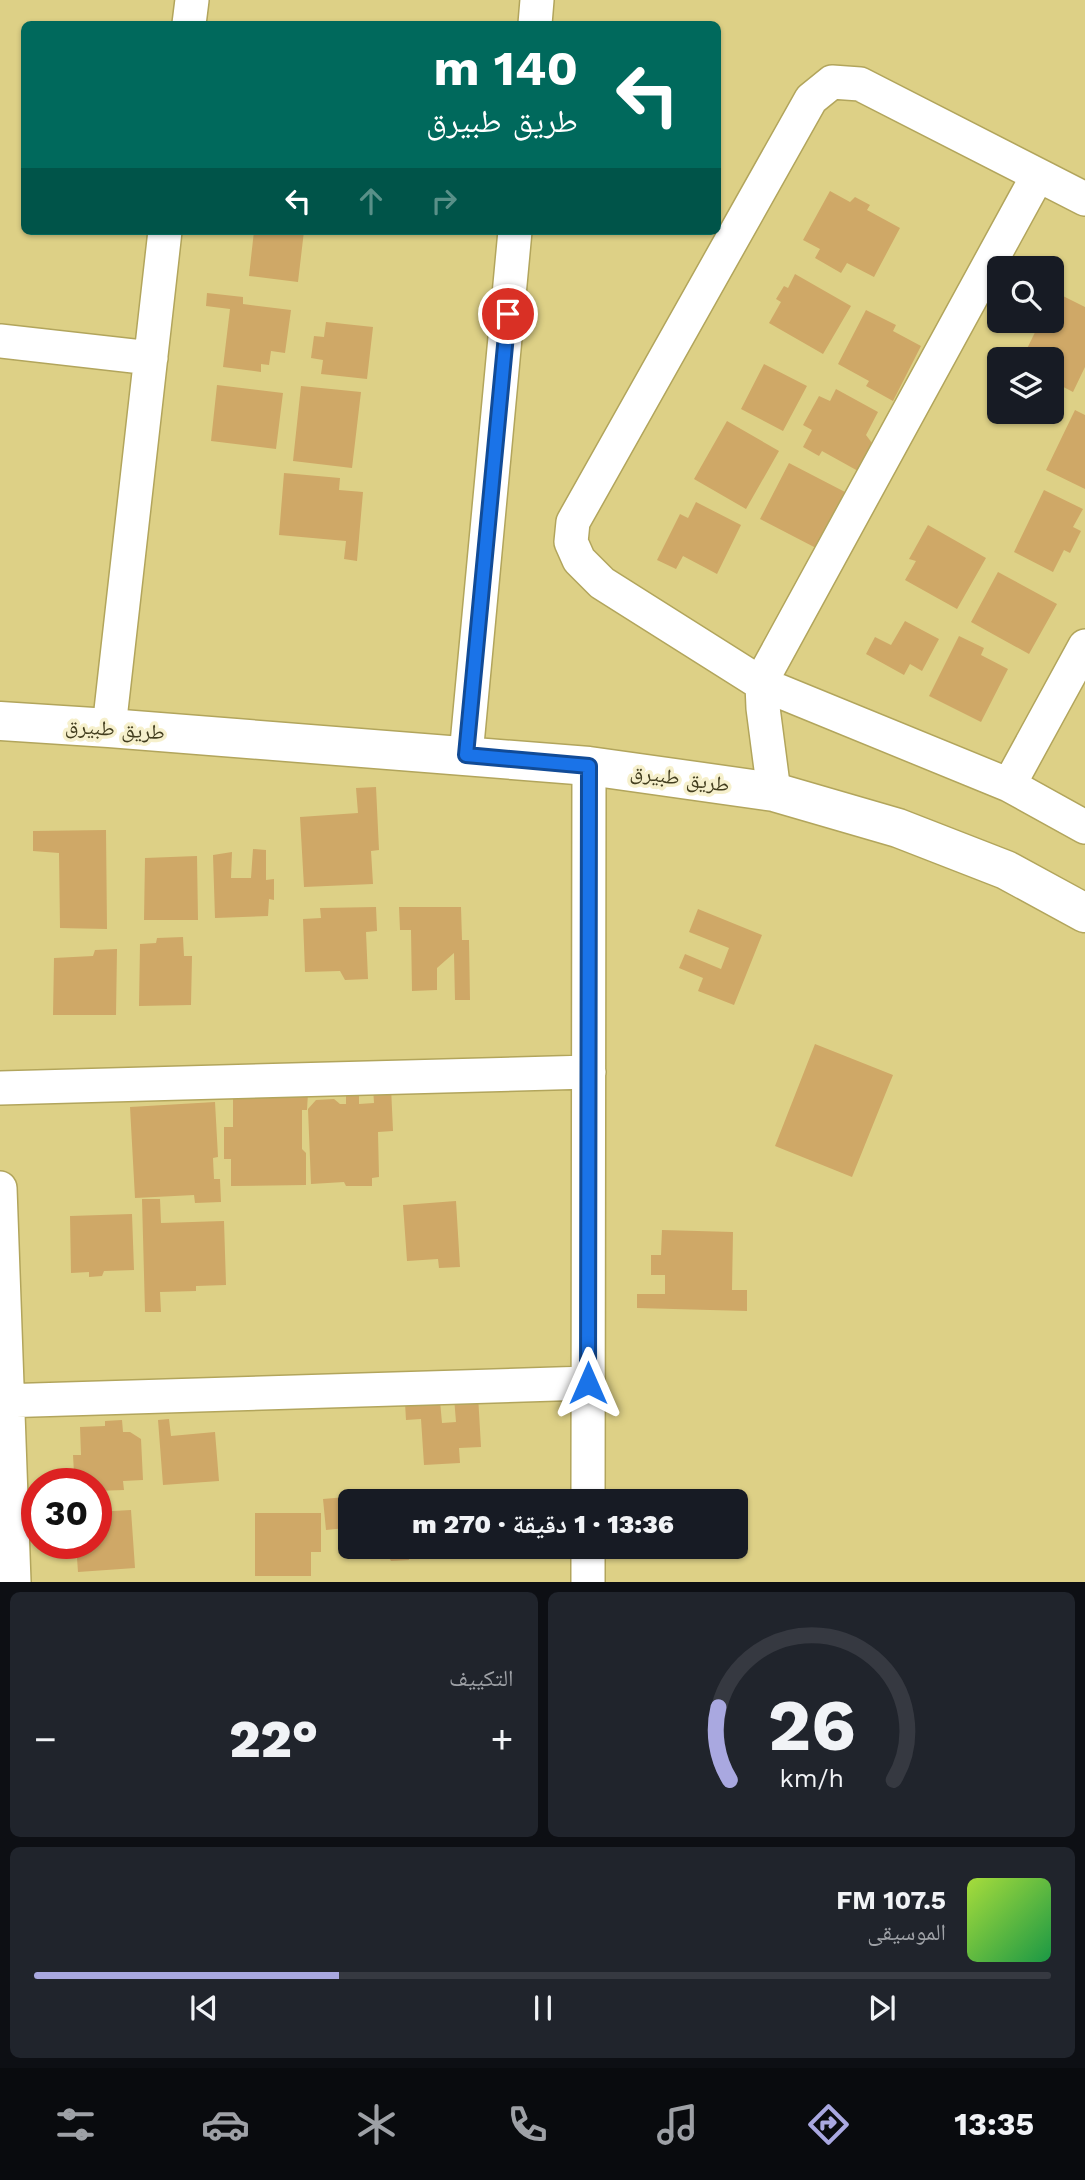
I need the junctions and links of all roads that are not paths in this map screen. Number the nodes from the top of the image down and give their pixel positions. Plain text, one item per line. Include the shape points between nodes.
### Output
1 (192, 0) edge
2 (537, 0) edge
3 (189, 21) edge
4 (535, 21) edge
5 (1038, 175) junction
6 (1085, 199) edge
7 (165, 235) edge
8 (515, 235) edge
9 (0, 341) edge
10 (151, 358) junction
11 (1085, 646) edge
12 (762, 684) junction
13 (0, 721) edge
14 (109, 728) junction
15 (466, 755) junction
16 (589, 766) junction
17 (1009, 785) junction
18 (774, 792) junction
19 (1085, 827) edge
20 (1085, 913) edge
21 (589, 1072) junction
22 (0, 1088) edge
23 (0, 1188) edge
24 (588, 1383) junction
25 (3, 1401) edge
26 (588, 1489) edge
27 (588, 1559) edge
28 (13, 1581) edge
29 (588, 1581) edge

1 - 3 street
2 - 4 street
5 - 6 street
5 - 12 street
5 - 12 street via 860,84 832,82 811,99 573,522 571,542 579,560 602,583
7 - 10 street
8 - 15 street
9 - 10 street
10 - 14 street
11 - 17 street
12 - 17 street
12 - 18 street
13 - 14 street, طريق طبيرق
14 - 15 street, طريق طبيرق
15 - 16 street, طريق طبيرق
16 - 18 street, طريق طبيرق
16 - 21 street
17 - 19 street
18 - 20 street, طريق طبيرق via 898,828 1006,870
21 - 22 street
21 - 24 street
23 - 25 street
24 - 25 street
24 - 26 street
25 - 28 street
27 - 29 street

